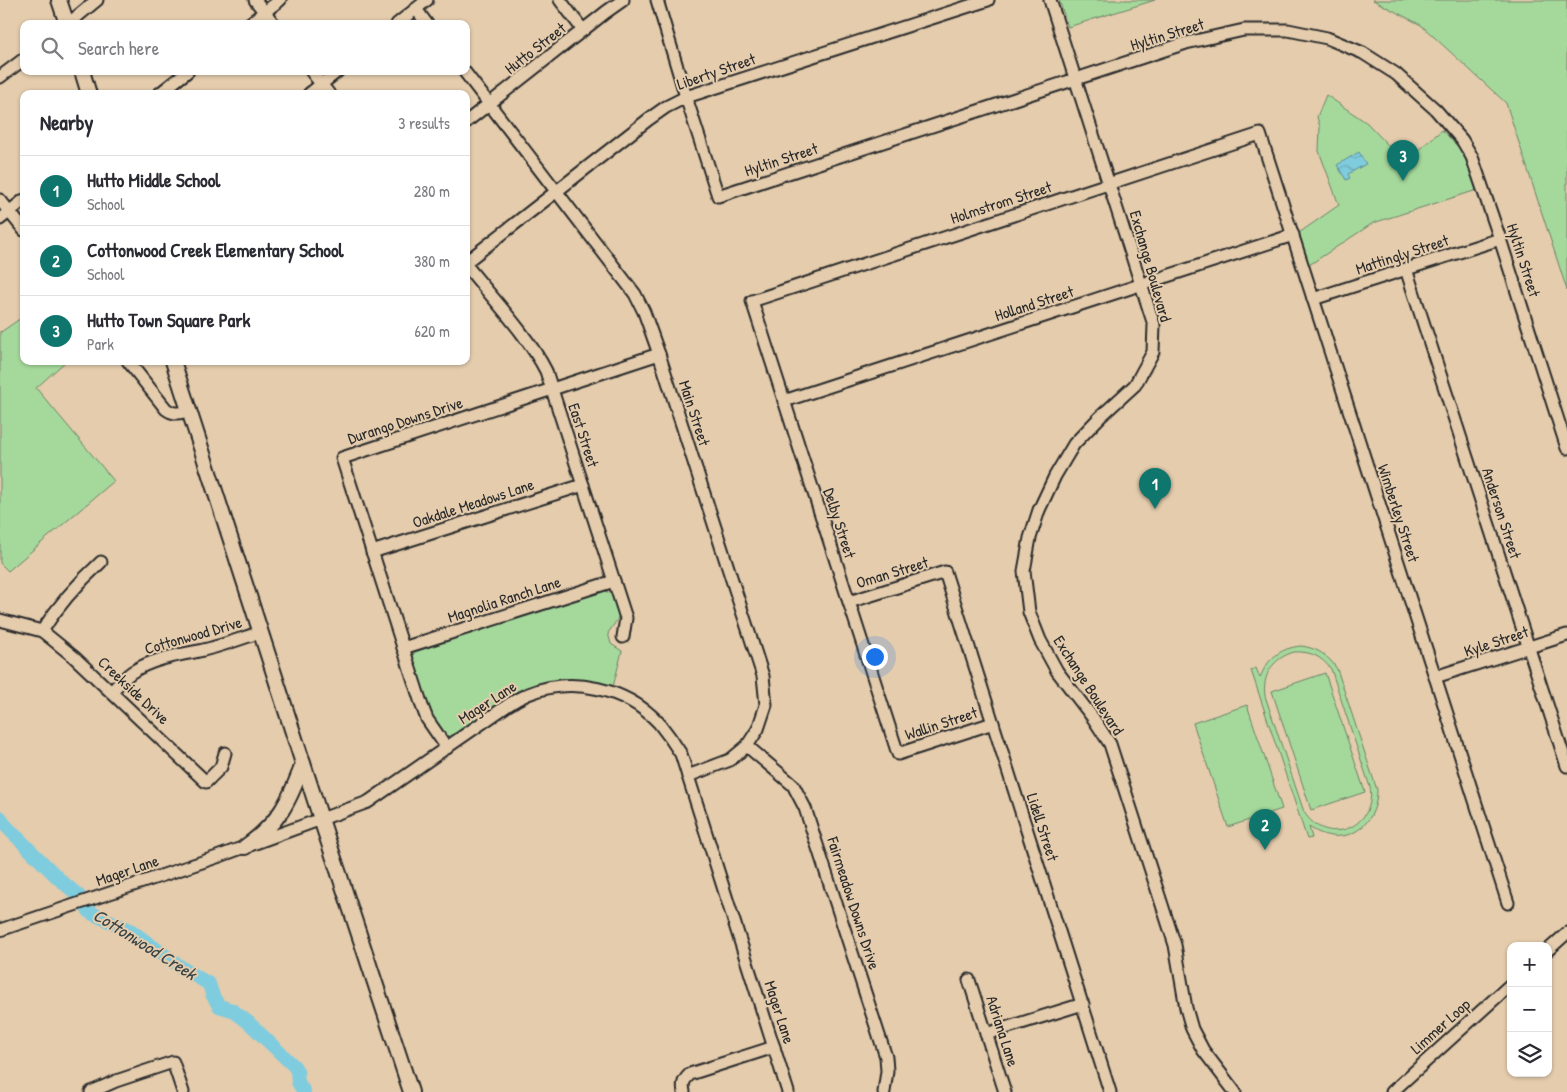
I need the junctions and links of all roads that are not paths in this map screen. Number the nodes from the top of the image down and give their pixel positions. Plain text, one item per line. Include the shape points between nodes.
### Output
1 (59, 0) edge
2 (97, 0) edge
3 (255, 0) edge
4 (280, 0) edge
5 (427, 0) edge
6 (560, 0) edge
7 (623, 0) edge
8 (657, 0) edge
9 (988, 0) edge
10 (1050, 0) edge
11 (416, 9) junction
12 (264, 12) junction
13 (66, 20) edge
14 (72, 20) edge
15 (254, 20) edge
16 (271, 20) edge
17 (402, 20) edge
18 (424, 20) edge
19 (583, 30) junction
20 (20, 61) edge
21 (83, 75) edge
22 (183, 75) edge
23 (314, 75) edge
24 (333, 75) edge
25 (467, 75) edge
26 (0, 77) edge
27 (1076, 80) junction
28 (321, 84) junction
29 (88, 90) edge
30 (165, 90) edge
31 (314, 90) edge
32 (326, 90) edge
33 (686, 97) junction
34 (489, 103) junction
35 (470, 119) edge
36 (1260, 134) joint
37 (1109, 184) junction
38 (557, 192) junction
39 (0, 200) edge
40 (20, 203) edge
41 (5, 215) edge
42 (20, 227) edge
43 (1293, 235) junction
44 (1500, 239) junction
45 (470, 260) edge
46 (470, 268) edge
47 (1406, 270) junction
48 (1142, 285) junction
49 (1314, 299) junction
50 (752, 301) joint
51 (659, 354) junction
52 (131, 365) edge
53 (174, 365) edge
54 (552, 388) junction
55 (784, 402) junction
56 (188, 411) junction
57 (1567, 448) edge
58 (583, 486) junction
59 (372, 552) junction
60 (101, 562) dead end
61 (945, 572) joint
62 (614, 581) junction
63 (849, 602) junction
64 (0, 620) edge
65 (42, 631) junction
66 (261, 632) junction
67 (1567, 635) edge
68 (622, 637) dead end
69 (1528, 647) junction
70 (403, 648) junction
71 (1435, 677) junction
72 (112, 691) junction
73 (993, 723) junction
74 (747, 746) junction
75 (446, 748) junction
76 (226, 753) dead end
77 (898, 754) joint
78 (304, 764) junction
79 (1567, 766) edge
80 (688, 776) junction
81 (321, 819) junction
82 (245, 846) junction
83 (1508, 903) dead end
84 (0, 930) edge
85 (1567, 933) edge
86 (1552, 946) edge
87 (969, 980) dead end
88 (1508, 987) edge
89 (1083, 1004) junction
90 (986, 1034) junction
91 (774, 1047) junction
92 (91, 1092) edge
93 (183, 1092) edge
94 (411, 1092) edge
95 (684, 1092) edge
96 (788, 1092) edge
97 (884, 1092) edge
98 (1005, 1092) edge
99 (1110, 1092) edge
100 (1235, 1092) edge
101 (1392, 1092) edge

1 - 13 main road
2 - 14 street
3 - 12 street
4 - 12 street
5 - 11 street
6 - 19 street
7 - 19 street, Hutto Street
8 - 33 street
9 - 33 street, Liberty Street
10 - 27 street, Exchange Boulevard
11 - 17 street
11 - 18 street
12 - 15 street
12 - 16 street
19 - 34 street, Hutto Street
20 - 26 street
21 - 29 main road
22 - 30 street
23 - 28 street
24 - 28 street
25 - 34 street, Main Street
27 - 33 street, Hyltin Street via 718,196
27 - 37 street, Exchange Boulevard
27 - 44 street, Hyltin Street via 1186,43 1244,30 1288,30 1327,38 1363,53 1396,74 1457,134 1472,157
28 - 31 street
28 - 32 street
33 - 38 street, Liberty Street via 649,119
34 - 35 street, Hutto Street
34 - 38 street, Main Street
36 - 37 street, Holmstrom Street
36 - 43 street, Wimberley Street
37 - 48 street, Exchange Boulevard
37 - 50 street, Holmstrom Street
38 - 45 street, Liberty Street
38 - 51 street, Main Street via 635,294
39 - 41 street
40 - 41 street
41 - 42 street
43 - 48 street, Holland Street
43 - 49 street, Wimberley Street
44 - 47 street, Mattingly Street
44 - 57 street, Hyltin Street
46 - 54 street, East Street via 540,359
47 - 49 street, Mattingly Street
47 - 69 street, Anderson Street
48 - 55 street, Holland Street
48 - 100 street, Exchange Boulevard via 1154,325 1153,352 1135,385 1074,444 1055,476 1039,510 1024,571 1029,612 1040,640 1057,671 1110,744 1175,945 1192,1029 1203,1050
49 - 71 street, Wimberley Street
50 - 55 street, Delby Street
51 - 54 street, Durango Downs Drive
51 - 74 street, Main Street via 764,676 766,705 758,729
52 - 56 street via 166,409 178,414
53 - 56 main road
54 - 58 street, East Street
54 - 59 street, Durango Downs Drive via 342,458
55 - 63 street, Delby Street
56 - 66 main road
58 - 59 street, Oakdale Meadows Lane
58 - 62 street, East Street
59 - 70 street, Durango Downs Drive
60 - 65 street via 78,583
61 - 63 street, Oman Street
61 - 73 street, Lidell Street
62 - 68 street, East Street via 626,618
62 - 70 street, Magnolia Ranch Lane
63 - 77 street, Delby Street
64 - 65 street, Creekside Drive
65 - 72 street, Creekside Drive
66 - 72 street, Cottonwood Drive via 150,663 130,673
66 - 78 main road
67 - 69 street, Kyle Street
69 - 71 street, Kyle Street
69 - 79 street, Anderson Street
70 - 75 street, Durango Downs Drive via 427,719
71 - 83 street, Wimberley Street
72 - 76 street, Creekside Drive via 206,782 221,767
73 - 77 street, Wallin Street
73 - 89 street, Lidell Street
74 - 80 street, Main Street via 730,760
74 - 97 street, Fairmeadow Downs Drive via 793,785 805,808 886,1057
75 - 80 street, Mager Lane via 528,694 573,685 594,687 623,697 658,722 681,754
75 - 81 street, Mager Lane via 368,802
78 - 81 main road
78 - 82 main road via 278,818
80 - 91 street, Mager Lane
81 - 82 street, Mager Lane
81 - 94 main road
82 - 84 street, Mager Lane
85 - 86 street
87 - 90 street, Adriana Lane
88 - 101 street, Limmer Loop
89 - 90 street
89 - 99 street, Lidell Street
90 - 98 street, Adriana Lane
91 - 95 street via 690,1074 682,1085
91 - 96 street, Mager Lane
92 - 93 street via 173,1062

